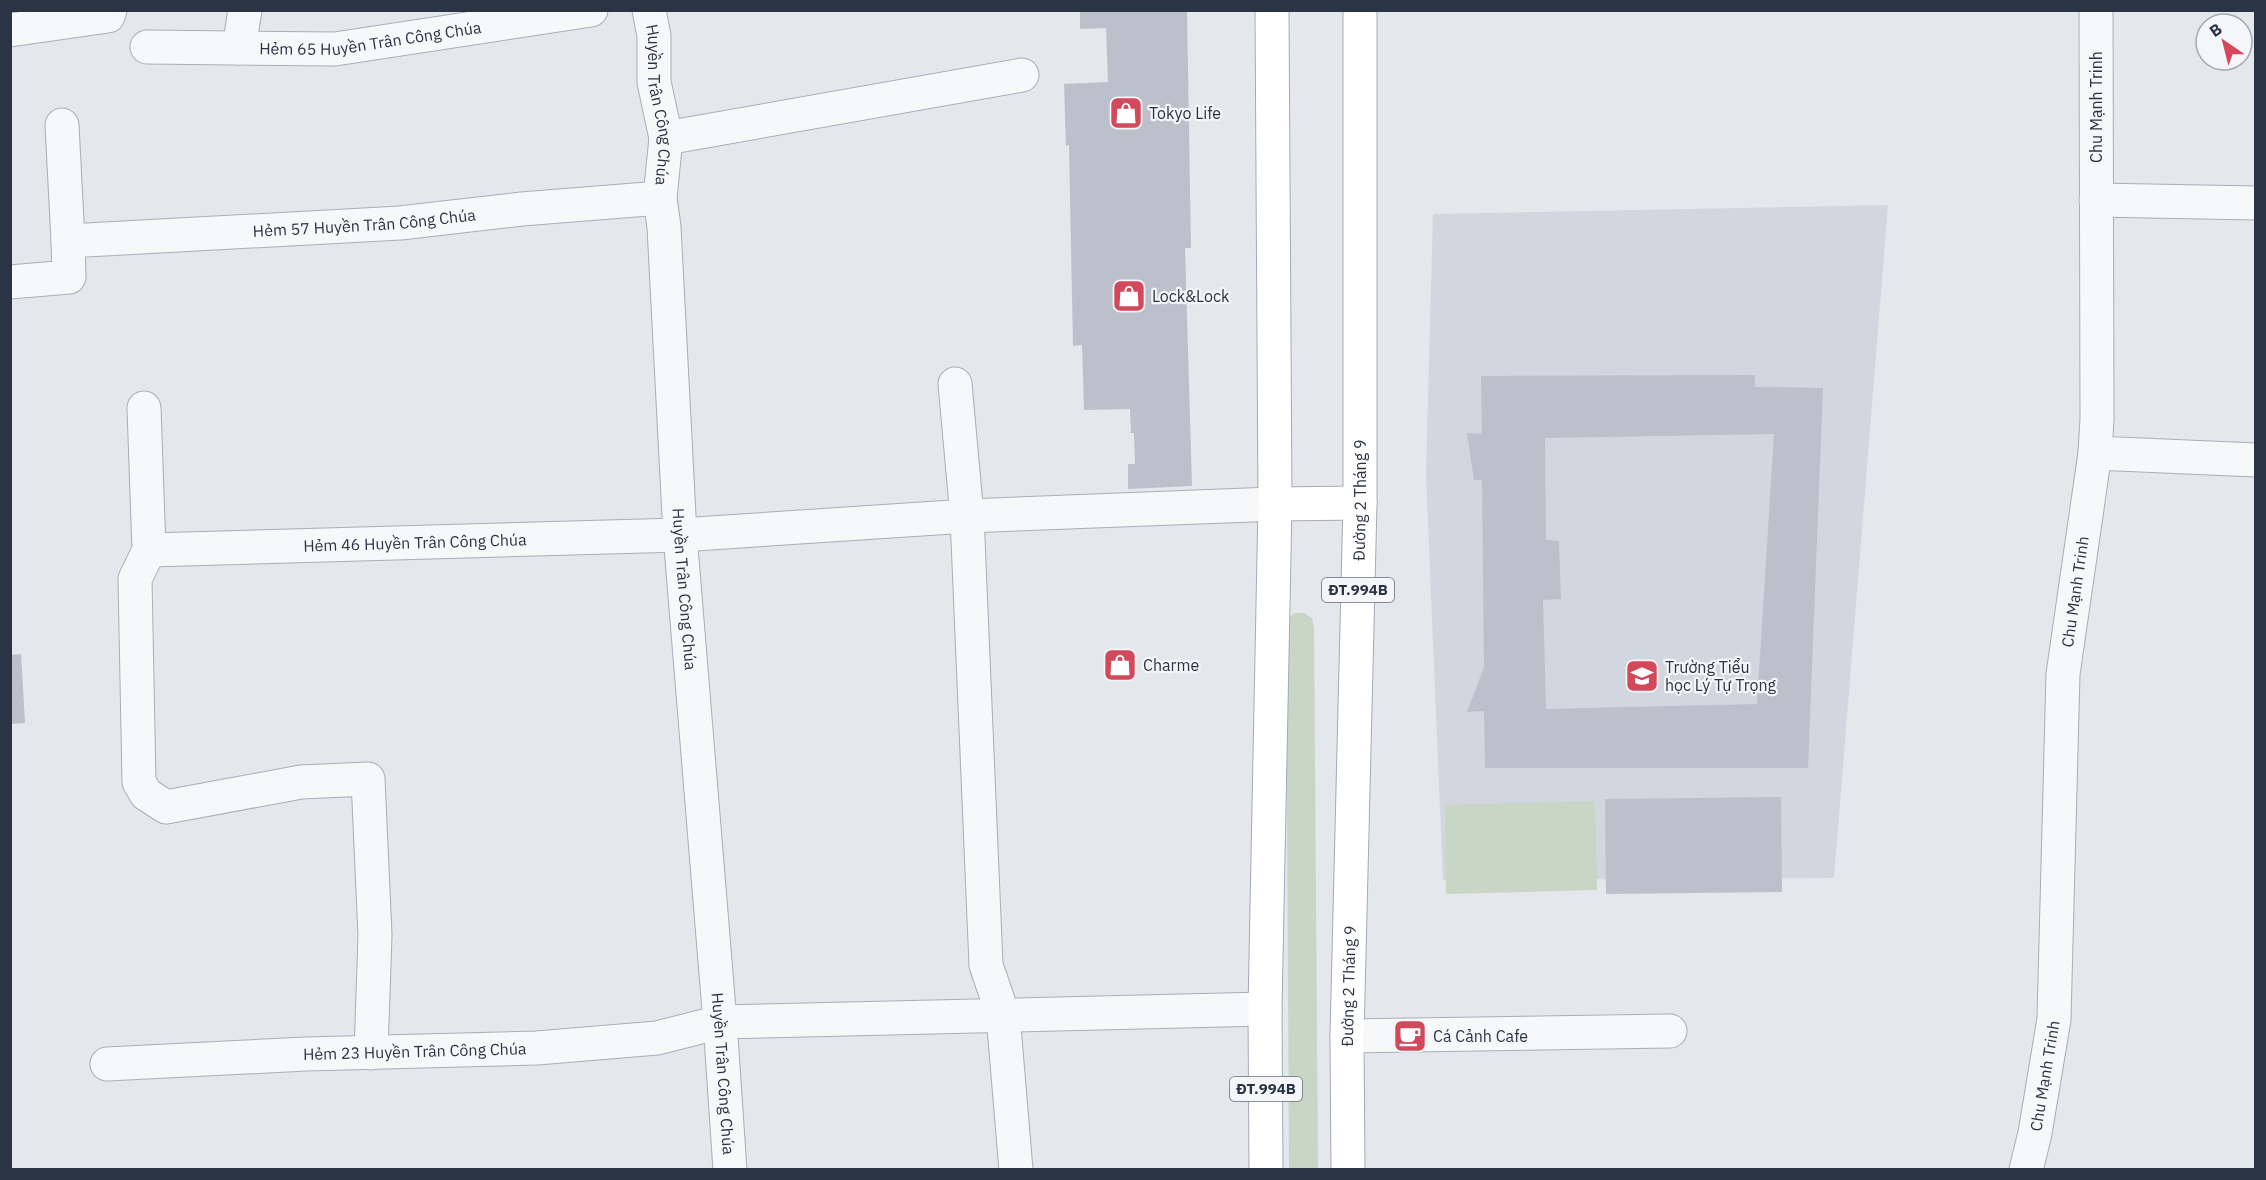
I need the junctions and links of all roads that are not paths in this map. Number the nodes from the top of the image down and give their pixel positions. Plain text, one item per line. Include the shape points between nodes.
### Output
1 (110, 10) edge
2 (245, 10) edge
3 (591, 10) edge
4 (650, 10) edge
5 (1272, 10) edge
6 (1360, 10) edge
7 (2096, 10) edge
8 (10, 30) edge
9 (147, 47) dead end
10 (239, 48) junction
11 (1022, 75) dead end
12 (62, 125) dead end
13 (666, 138) junction
14 (660, 198) junction
15 (2096, 200) junction
16 (2256, 202) edge
17 (68, 241) junction
18 (10, 282) edge
19 (955, 384) dead end
20 (144, 408) dead end
21 (2095, 453) junction
22 (2256, 460) edge
23 (1360, 503) junction
24 (1275, 504) junction
25 (967, 516) junction
26 (680, 535) junction
27 (149, 550) junction
28 (1265, 1009) junction
29 (1003, 1015) junction
30 (720, 1022) junction
31 (1670, 1031) dead end
32 (1347, 1036) junction
33 (370, 1053) junction
34 (107, 1064) dead end
35 (730, 1170) edge
36 (1016, 1170) edge
37 (1266, 1170) edge
38 (1348, 1170) edge
39 (2026, 1170) edge

1 - 8 street via 108,16
2 - 10 street
3 - 10 street, Hẻm 65 Huyền Trân Công Chúa via 335,49
4 - 13 street, Huyền Trân Công Chúa via 654,82
5 - 24 main road, ĐT.994B
6 - 23 main road, Đường 2 Tháng 9 / ĐT.994B
7 - 15 street, Chu Mạnh Trinh
9 - 10 street, Hẻm 65 Huyền Trân Công Chúa
11 - 13 street
12 - 17 street
13 - 14 street, Huyền Trân Công Chúa
14 - 17 street, Hẻm 57 Huyền Trân Công Chúa via 400,223
14 - 26 street, Huyền Trân Công Chúa
15 - 16 street
15 - 21 street, Chu Mạnh Trinh
17 - 18 street via 69,277
19 - 25 street
20 - 27 street
21 - 22 street
21 - 39 street, Chu Mạnh Trinh via 2063,674 2054,1019
23 - 24 main road
23 - 32 main road, Đường 2 Tháng 9 / ĐT.994B
24 - 25 street, Hẻm 46 Huyền Trân Công Chúa
24 - 28 main road, ĐT.994B
25 - 26 street, Hẻm 46 Huyền Trân Công Chúa
25 - 29 street via 986,965
26 - 27 street, Hẻm 46 Huyền Trân Công Chúa
26 - 30 street, Huyền Trân Công Chúa
27 - 33 street via 135,579 139,782 146,794 166,807 301,782 368,779 375,935
28 - 29 street, Hẻm 23 Huyền Trân Công Chúa
28 - 37 main road, ĐT.994B
29 - 30 street, Hẻm 23 Huyền Trân Công Chúa
29 - 36 street
30 - 33 street, Hẻm 23 Huyền Trân Công Chúa via 646,1039 537,1048
30 - 35 street, Huyền Trân Công Chúa
31 - 32 street
32 - 38 main road, Đường 2 Tháng 9 / ĐT.994B
33 - 34 street, Hẻm 23 Huyền Trân Công Chúa

